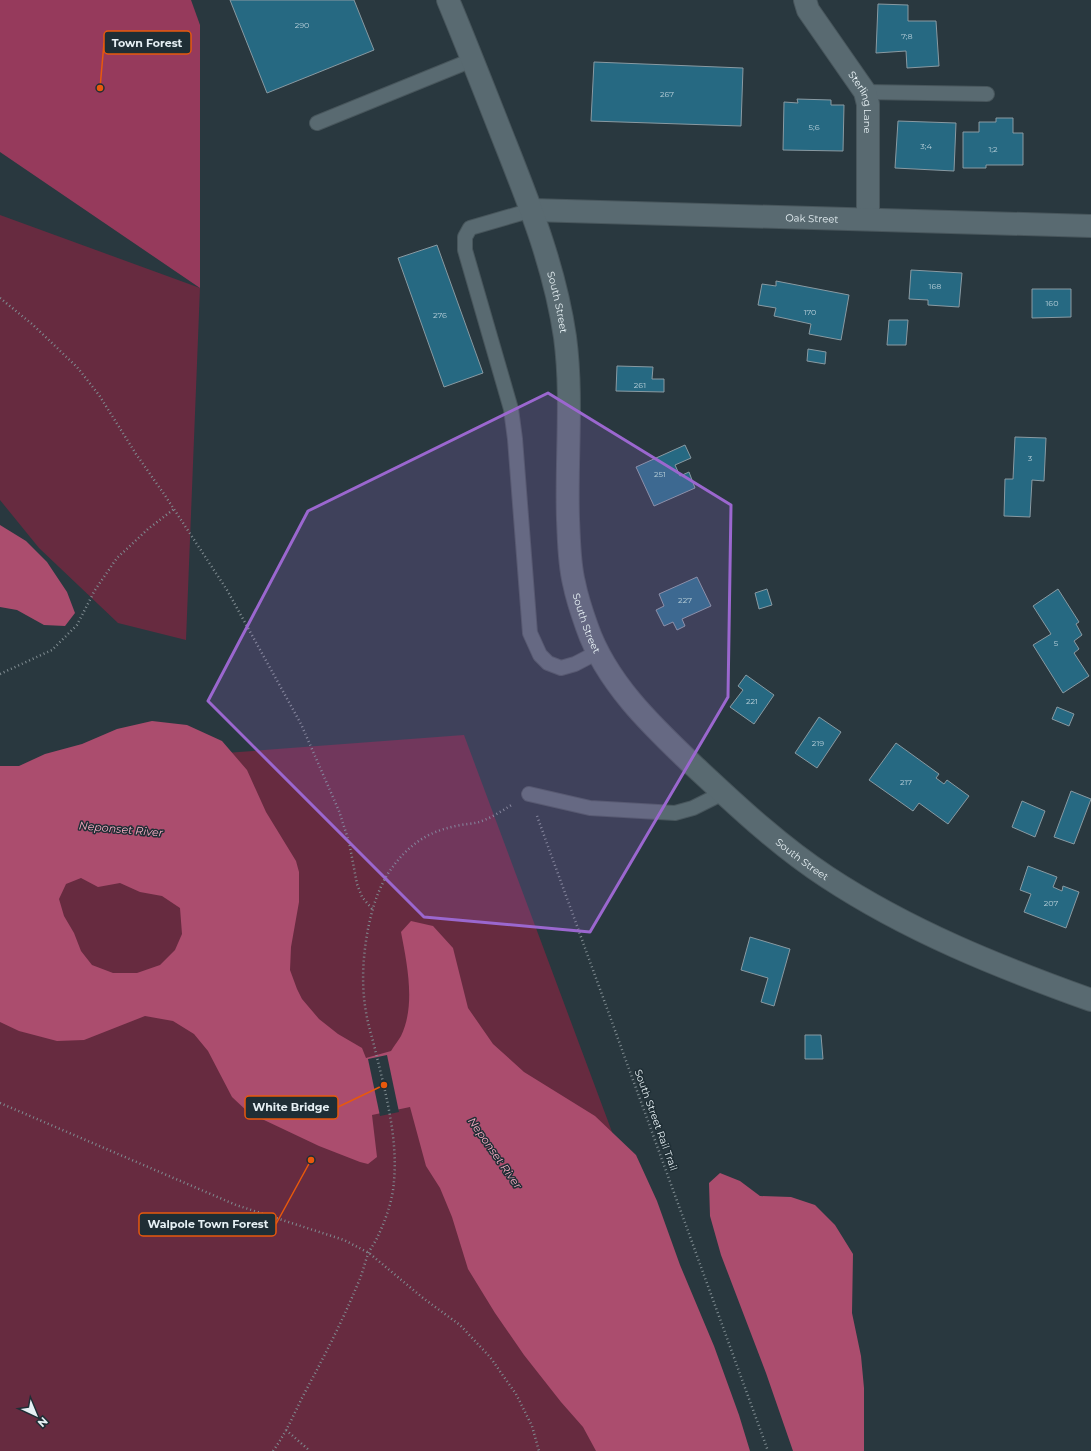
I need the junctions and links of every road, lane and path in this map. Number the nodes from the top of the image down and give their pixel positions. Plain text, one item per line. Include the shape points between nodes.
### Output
1 (448, 0) edge
2 (805, 0) edge
3 (472, 60) junction
4 (865, 92) junction
5 (987, 94) dead end
6 (317, 123) dead end
7 (532, 210) junction
8 (868, 219) junction
9 (1091, 226) edge
10 (0, 298) edge
11 (174, 509) junction
12 (598, 652) junction
13 (0, 674) edge
14 (723, 793) junction
15 (529, 794) junction
16 (373, 911) junction
17 (1091, 1000) edge
18 (0, 1103) edge
19 (369, 1253) junction
20 (286, 1430) junction
21 (273, 1451) edge
22 (310, 1451) edge
23 (539, 1451) edge
24 (768, 1451) edge

1 - 3 street, South Street
2 - 4 street, Sterling Lane via 808,10
3 - 6 lane
3 - 7 street, South Street
4 - 5 lane
4 - 8 street, Sterling Lane via 868,104
7 - 8 street, Oak Street
7 - 12 street, South Street via 546,250 565,338 569,434 568,522 573,582 587,630
7 - 12 lane via 470,228 465,238 465,250 511,409 530,633 540,654 548,662 561,668
8 - 9 street, Oak Street
10 - 11 path via 32,324 77,368 99,396
11 - 13 path via 117,558 96,590 78,626 52,650
11 - 16 path via 227,590 301,724 339,811 349,842 356,884
12 - 14 street, South Street via 607,670 638,710
14 - 15 lane via 693,808 675,813 590,808
14 - 17 street, South Street via 824,876 872,905 947,944
15 - 16 path via 494,816 428,834 417,842 390,872 378,892
15 - 24 path, South Street Rail Trail
16 - 19 path via 364,950 363,980 366,1012 391,1120 395,1166 394,1183 386,1216
18 - 19 path via 236,1205 344,1240
19 - 20 path via 340,1325
19 - 23 path via 460,1325 490,1357 516,1394 532,1426
20 - 21 path
20 - 22 path

